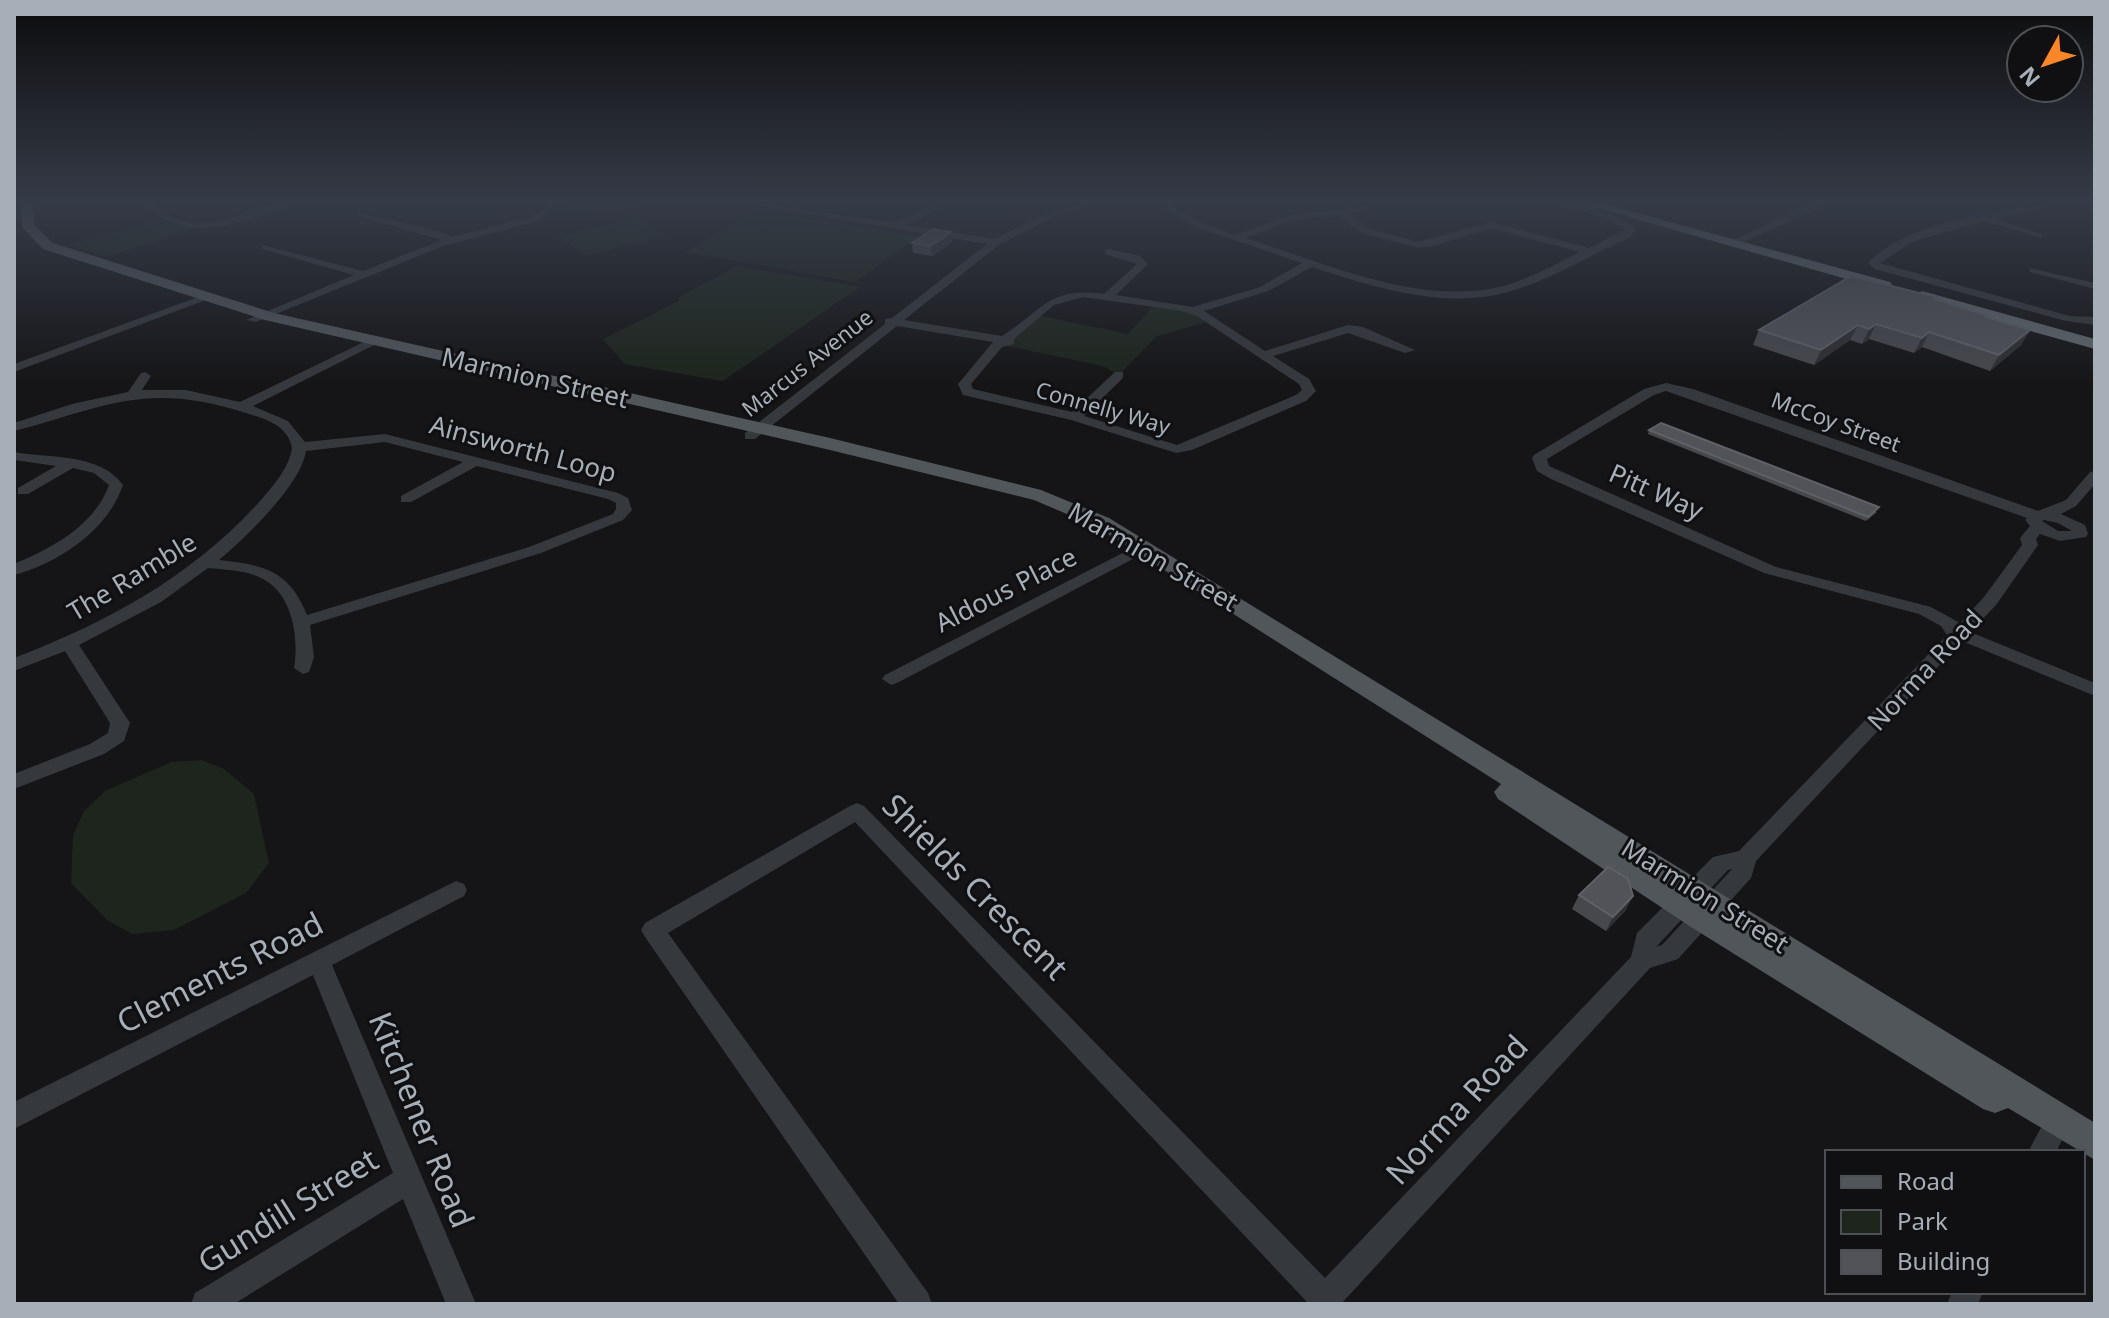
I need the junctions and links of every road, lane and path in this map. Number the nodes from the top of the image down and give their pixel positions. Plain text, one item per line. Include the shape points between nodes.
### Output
1 (1317, 263) edge
2 (77, 264) edge
3 (93, 264) edge
4 (325, 264) edge
5 (395, 264) edge
6 (963, 264) edge
7 (1142, 264) edge
8 (1319, 264) edge
9 (1559, 264) edge
10 (1830, 264) edge
11 (1838, 264) edge
12 (1874, 264) edge
13 (2034, 270) dead end
14 (366, 275) junction
15 (2095, 286) edge
16 (1108, 296) junction
17 (201, 302) junction
18 (1196, 313) junction
19 (261, 319) junction
20 (2095, 321) edge
21 (888, 322) junction
22 (2095, 335) edge
23 (1006, 343) junction
24 (2095, 344) edge
25 (373, 345) junction
26 (1409, 350) dead end
27 (1263, 355) junction
28 (14, 368) edge
29 (1119, 375) dead end
30 (145, 376) dead end
31 (1666, 387) joint
32 (133, 394) junction
33 (245, 409) junction
34 (1075, 417) junction
35 (14, 427) edge
36 (752, 428) junction
37 (299, 447) junction
38 (14, 456) edge
39 (475, 461) junction
40 (68, 465) junction
41 (2095, 475) edge
42 (23, 491) dead end
43 (406, 499) dead end
44 (2071, 503) junction
45 (2039, 520) junction
46 (2075, 529) junction
47 (2057, 535) junction
48 (2095, 535) edge
49 (2095, 542) edge
50 (2030, 545) junction
51 (1139, 550) junction
52 (207, 563) junction
53 (14, 570) edge
54 (300, 623) junction
55 (1960, 632) junction
56 (69, 643) junction
57 (14, 665) edge
58 (303, 668) dead end
59 (891, 679) dead end
60 (2095, 690) edge
61 (14, 782) edge
62 (456, 890) dead end
63 (1698, 903) junction
64 (319, 961) junction
65 (14, 1116) edge
66 (2052, 1134) edge
67 (2095, 1143) edge
68 (2082, 1150) edge
69 (408, 1180) junction
70 (1323, 1302) edge
71 (206, 1304) edge
72 (461, 1304) edge
73 (917, 1304) edge

1 - 18 street via 1299,275
2 - 17 main road, Marmion Street
3 - 17 main road, Marmion Street
4 - 14 street
5 - 14 street
6 - 21 street, Marcus Avenue
7 - 16 street
8 - 9 street via 1455,300 1500,290
10 - 24 highway
11 - 22 highway
12 - 20 street via 2055,315
13 - 15 street
14 - 19 street
16 - 18 street, Connelly Way
16 - 23 street, Connelly Way via 1083,294 1050,303 1023,333
17 - 19 main road, Marmion Street
17 - 28 street
18 - 27 street, Connelly Way
19 - 25 main road, Marmion Street
21 - 23 street
21 - 36 street, Marcus Avenue
23 - 34 street, Connelly Way via 964,384 973,396
25 - 33 street
25 - 36 main road, Marmion Street
25 - 36 main road, Marmion Street via 740,418
26 - 27 street via 1348,329
27 - 34 street, Connelly Way via 1304,382 1309,391 1187,447 1176,449
29 - 34 street
30 - 32 street
31 - 45 street, McCoy Street
31 - 55 street, Pitt Way via 1539,458 1542,468 1770,570 1900,606
32 - 33 street via 187,394
32 - 35 street
33 - 37 street via 288,426
36 - 51 main road, Marmion Street via 1041,496 1102,522
37 - 39 street, Ainsworth Loop via 385,438
37 - 52 street, The Ramble via 294,464 263,508
38 - 40 street
39 - 43 street
39 - 54 street, Ainsworth Loop via 613,496 623,501 624,510 535,550
40 - 42 street
40 - 53 street via 107,473 116,485 113,497 68,543
41 - 44 street
44 - 45 street
44 - 46 street
45 - 46 street
45 - 47 street
45 - 50 street, Norma Road via 2028,538
46 - 47 street
46 - 48 street
46 - 49 street
47 - 50 street
50 - 55 street, Norma Road
51 - 59 street, Aldous Place
51 - 63 main road, Marmion Street via 1420,733
52 - 54 street via 277,580
52 - 56 street, The Ramble via 143,605
54 - 58 street via 306,651
55 - 60 street, Pitt Way
55 - 63 street, Norma Road via 1746,858 1721,863
56 - 57 street, The Ramble
56 - 61 street via 120,723 117,736
62 - 64 street, Clements Road
63 - 66 main road, Marmion Street
63 - 70 street, Norma Road via 1670,952 1642,961
64 - 65 street, Clements Road
64 - 69 street, Kitchener Road
66 - 67 main road, Marmion Street
66 - 68 main road, Marmion Street
69 - 71 street, Gundill Street
69 - 72 street, Kitchener Road
70 - 73 street, Shields Crescent via 857,811 653,930

